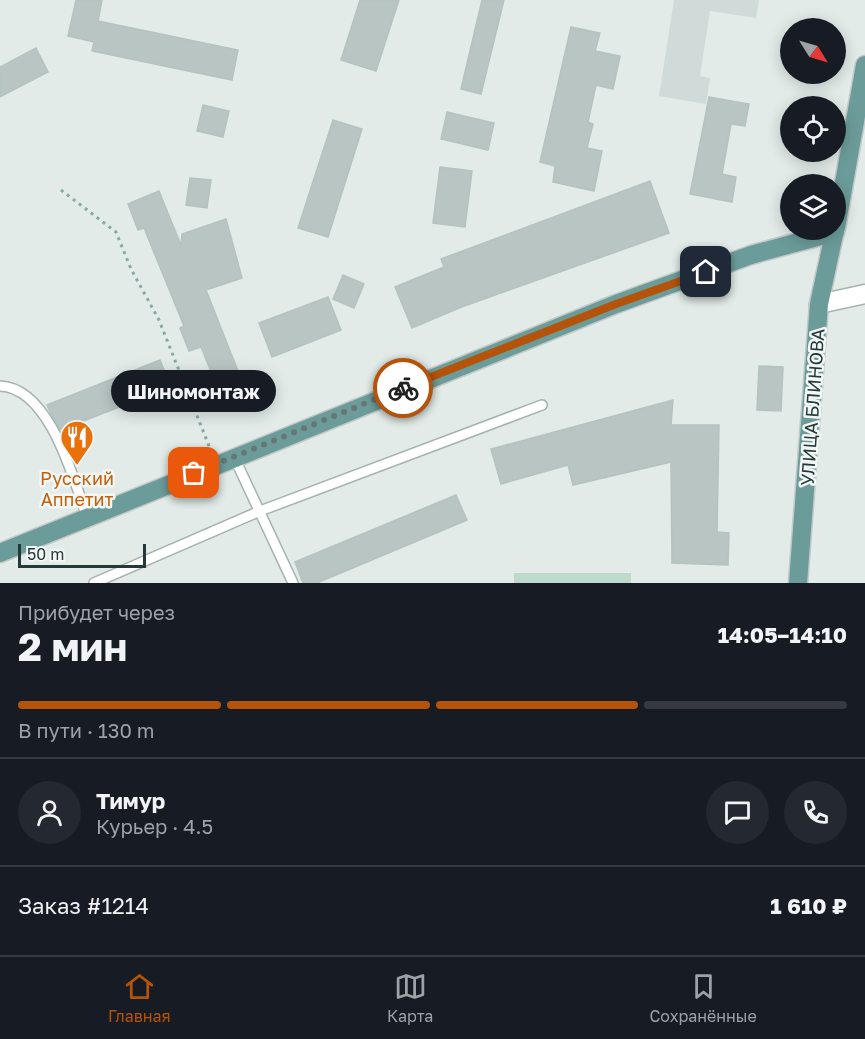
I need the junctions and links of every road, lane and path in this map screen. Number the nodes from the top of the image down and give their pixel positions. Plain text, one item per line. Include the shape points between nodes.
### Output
1 (865, 65) edge
2 (845, 174) edge
3 (61, 190) dead end
4 (801, 240) edge
5 (833, 240) edge
6 (865, 294) edge
7 (819, 304) junction
8 (0, 386) edge
9 (542, 405) dead end
10 (234, 456) junction
11 (216, 464) junction
12 (260, 510) junction
13 (87, 517) junction
14 (0, 553) edge
15 (94, 583) edge
16 (293, 583) edge
17 (798, 583) edge

1 - 2 main road, УЛИЦА БЛИНОВА
3 - 11 path via 116,232 159,320
4 - 10 main road via 616,304
5 - 7 main road, УЛИЦА БЛИНОВА
6 - 7 main road
7 - 17 main road, УЛИЦА БЛИНОВА
8 - 13 lane via 17,388 58,438
9 - 12 lane
10 - 11 main road
10 - 12 lane
11 - 13 main road
12 - 15 lane
12 - 16 lane
13 - 14 main road

